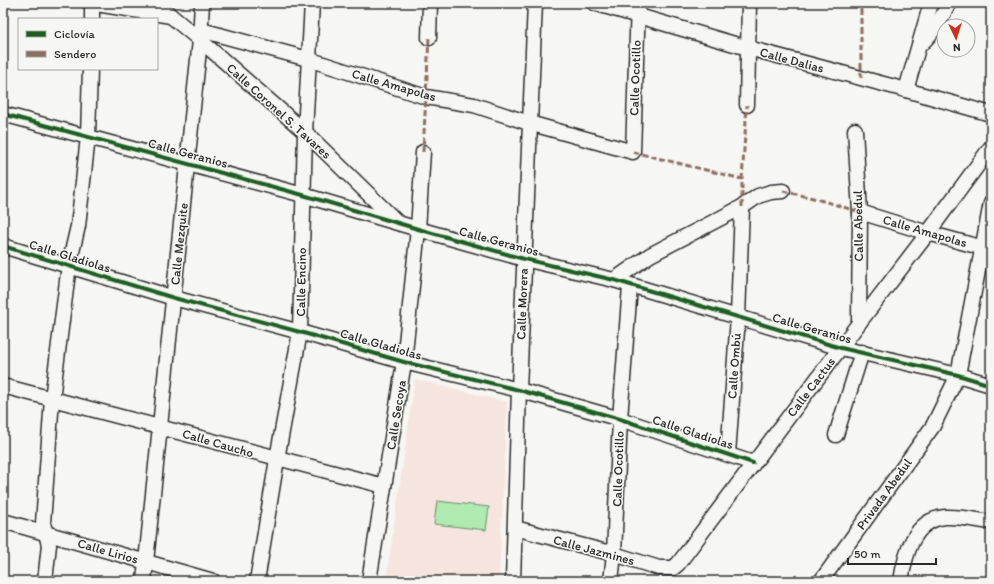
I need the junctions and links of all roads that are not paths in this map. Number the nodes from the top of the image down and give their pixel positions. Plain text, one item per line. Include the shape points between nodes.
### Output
1 (91, 3) edge
2 (157, 3) edge
3 (202, 3) edge
4 (312, 3) edge
5 (430, 3) edge
6 (535, 3) edge
7 (594, 3) edge
8 (749, 3) edge
9 (932, 3) edge
10 (949, 3) edge
11 (638, 9) edge
12 (171, 16) junction
13 (92, 18) edge
14 (201, 35) junction
15 (429, 38) dead end
16 (920, 45) junction
17 (748, 48) junction
18 (308, 58) junction
19 (90, 70) edge
20 (906, 90) junction
21 (747, 105) dead end
22 (3, 114) edge
23 (991, 114) edge
24 (529, 123) junction
25 (855, 130) dead end
26 (305, 132) junction
27 (88, 137) junction
28 (991, 147) edge
29 (423, 152) dead end
30 (633, 152) joint
31 (188, 164) junction
32 (783, 191) dead end
33 (303, 195) junction
34 (991, 203) edge
35 (742, 207) junction
36 (860, 212) junction
37 (398, 223) junction
38 (418, 229) junction
39 (928, 233) junction
40 (3, 246) edge
41 (987, 249) edge
42 (524, 259) junction
43 (69, 266) junction
44 (614, 280) junction
45 (630, 286) junction
46 (174, 298) junction
47 (738, 317) junction
48 (859, 323) junction
49 (300, 332) junction
50 (841, 348) junction
51 (862, 352) junction
52 (404, 362) junction
53 (958, 375) junction
54 (991, 385) edge
55 (3, 386) edge
56 (519, 390) junction
57 (52, 399) junction
58 (620, 419) junction
59 (160, 426) junction
60 (836, 435) dead end
61 (728, 454) junction
62 (277, 459) junction
63 (753, 463) junction
64 (384, 486) junction
65 (3, 521) edge
66 (991, 522) edge
67 (514, 528) junction
68 (47, 534) junction
69 (614, 554) junction
70 (146, 562) junction
71 (673, 568) joint
72 (45, 581) edge
73 (144, 581) edge
74 (213, 581) edge
75 (257, 581) edge
76 (369, 581) edge
77 (513, 581) edge
78 (611, 581) edge
79 (821, 581) edge
80 (901, 581) edge

1 - 12 street
1 - 13 street
2 - 12 street, Calle Coronel S. Tavares
3 - 14 street, Calle Mezquite
4 - 18 street, Calle Encino
5 - 15 street
6 - 24 street, Calle Morera
7 - 11 street, Calle Dalias
8 - 17 street
9 - 16 street
10 - 16 street via 940,22
11 - 17 street, Calle Dalias
11 - 30 street, Calle Ocotillo
12 - 14 street, Calle Coronel S. Tavares
14 - 18 street, Calle Amapolas
14 - 26 street, Calle Coronel S. Tavares
14 - 31 street, Calle Mezquite
16 - 20 street
17 - 20 street, Calle Dalias
17 - 21 street
18 - 24 street, Calle Amapolas via 426,97 474,105
18 - 26 street, Calle Encino
19 - 27 street
20 - 23 street, Calle Dalias
22 - 27 street, Calle Geranios
24 - 30 street, Calle Amapolas
24 - 42 street, Calle Morera
25 - 36 street, Calle Abedul
26 - 33 street, Calle Encino
26 - 37 street, Calle Coronel S. Tavares
27 - 31 street, Calle Geranios
27 - 43 street via 78,226
28 - 39 street, Calle Cactus
29 - 38 street, Calle Secoya
31 - 33 street, Calle Geranios
31 - 46 street, Calle Mezquite
32 - 35 street via 758,196
33 - 37 street, Calle Geranios
33 - 49 street, Calle Encino
34 - 41 street, Privada Abedul
35 - 44 street via 650,255
35 - 47 street, Calle Ombú
36 - 39 street, Calle Amapolas
36 - 48 street, Calle Abedul
37 - 38 street, Calle Geranios
38 - 42 street, Calle Geranios
38 - 52 street, Calle Secoya
39 - 41 street, Calle Amapolas
39 - 48 street, Calle Cactus
40 - 43 street, Calle Gladiolas
41 - 53 street, Privada Abedul
42 - 44 street, Calle Geranios
42 - 56 street, Calle Morera
43 - 46 street, Calle Gladiolas
43 - 57 street
44 - 45 street, Calle Geranios
45 - 47 street, Calle Geranios
45 - 58 street, Calle Ocotillo
46 - 49 street, Calle Gladiolas
46 - 59 street, Calle Mezquite
47 - 50 street, Calle Geranios
47 - 61 street, Calle Ombú
48 - 50 street, Calle Cactus
49 - 52 street, Calle Gladiolas
49 - 62 street, Calle Encino
50 - 51 street, Calle Geranios
50 - 63 street, Calle Cactus
51 - 53 street, Calle Geranios
51 - 60 street
52 - 56 street, Calle Gladiolas
52 - 64 street, Calle Secoya
53 - 54 street, Calle Geranios
53 - 79 street, Privada Abedul via 933,426
55 - 57 street, Calle Caucho
56 - 58 street, Calle Gladiolas
56 - 67 street, Calle Morera
57 - 59 street, Calle Caucho
57 - 68 street via 43,523
58 - 61 street, Calle Gladiolas
58 - 69 street, Calle Ocotillo
59 - 62 street, Calle Caucho
59 - 70 street, Calle Mezquite
61 - 63 street, Calle Gladiolas
62 - 64 street, Calle Caucho
62 - 75 street, Calle Encino
63 - 71 street, Calle Cactus
64 - 76 street, Calle Secoya
65 - 68 street, Calle Lirios
66 - 80 street via 944,517 925,524 915,534 909,547
67 - 69 street, Calle Jazmines
67 - 77 street, Calle Morera
68 - 70 street, Calle Lirios
68 - 72 street via 50,545
69 - 71 street, Calle Jazmines via 659,568
69 - 78 street, Calle Ocotillo
70 - 73 street, Calle Mezquite
70 - 74 street, Calle Lirios

